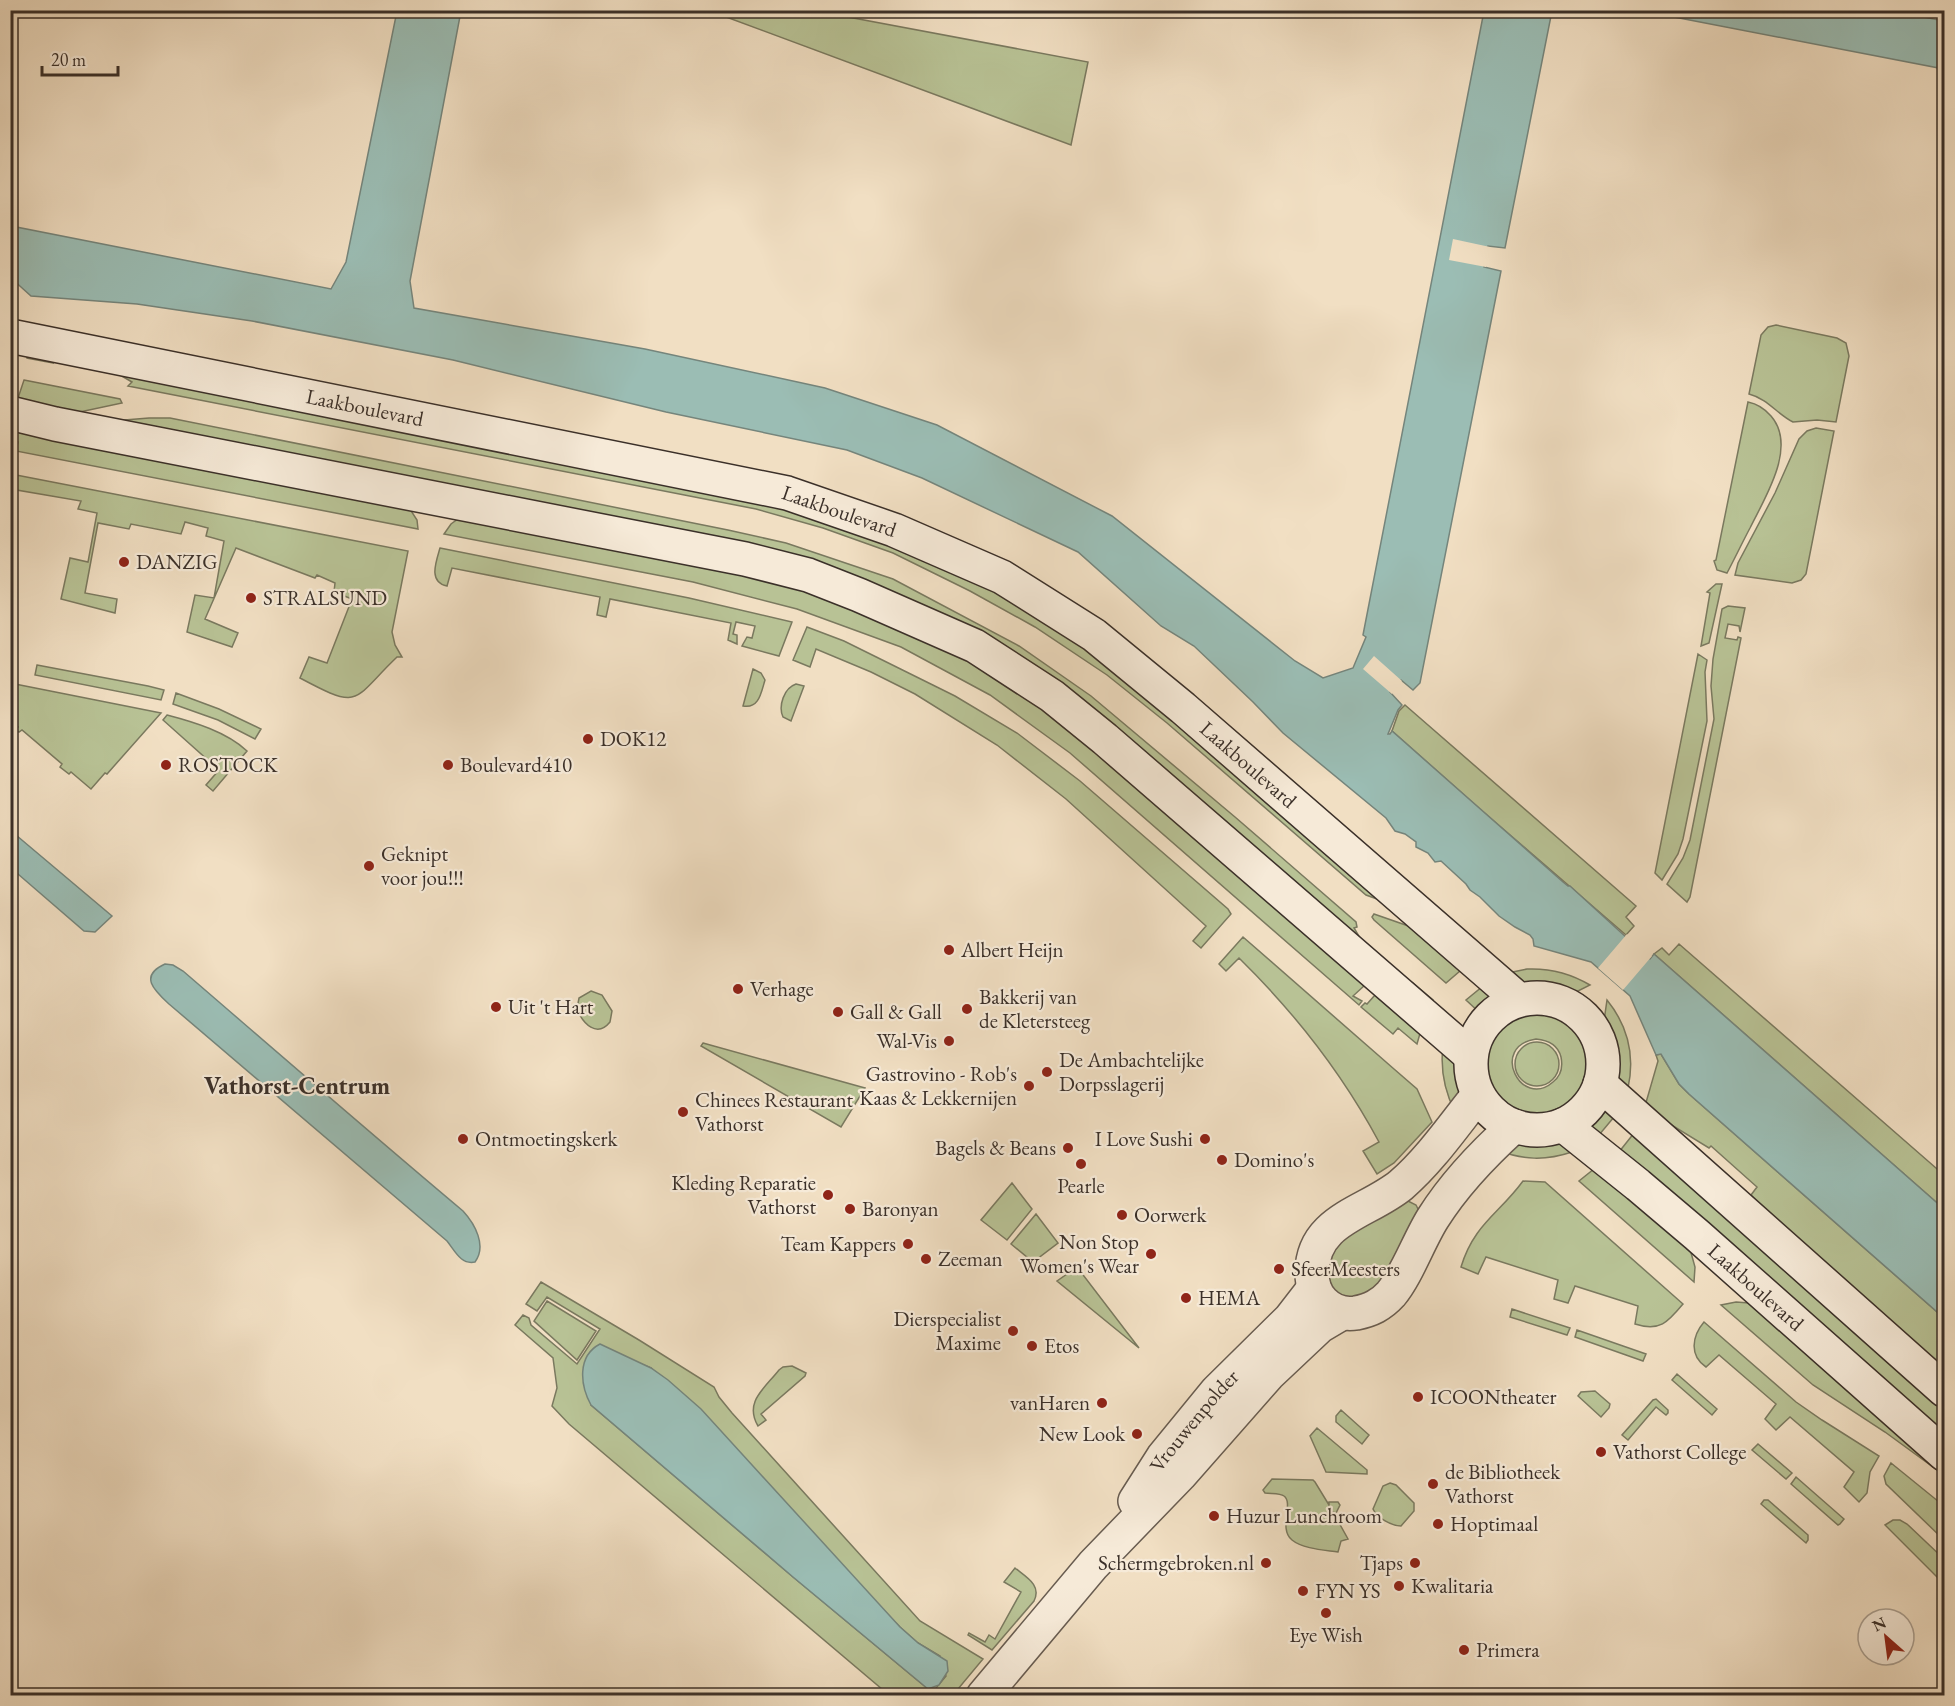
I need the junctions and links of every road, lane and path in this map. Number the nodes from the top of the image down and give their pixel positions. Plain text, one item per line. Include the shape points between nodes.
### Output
1 (10, 336) edge
2 (10, 412) edge
3 (1519, 1000) junction
4 (1471, 1056) junction
5 (1600, 1084) junction
6 (1478, 1095) junction
7 (1563, 1125) junction
8 (1514, 1126) junction
9 (1401, 1184) junction
10 (1433, 1218) junction
11 (1314, 1288) junction
12 (1342, 1313) junction
13 (1944, 1390) edge
14 (1944, 1454) edge
15 (1093, 1565) junction
16 (983, 1695) edge

1 - 3 main road, Laakboulevard via 786,493 894,530 1002,577 1094,635
2 - 4 main road via 745,559 808,575 975,646 1052,696 1105,739
3 - 4 main road via 1491,1016 1478,1034
3 - 5 main road via 1560,1002 1580,1014 1599,1042 1603,1057
4 - 6 main road
5 - 7 main road via 1589,1105
5 - 13 main road
6 - 8 main road via 1492,1113
6 - 9 main road
7 - 8 main road via 1546,1130
7 - 14 main road, Laakboulevard via 1697,1235
8 - 10 main road, Vrouwenpolder via 1462,1178
9 - 10 main road via 1419,1196
9 - 11 main road via 1329,1229 1313,1259
10 - 12 main road, Vrouwenpolder via 1383,1302 1369,1310
11 - 12 main road via 1330,1308
11 - 15 main road, Vrouwenpolder via 1290,1319 1217,1391 1163,1457
12 - 15 main road, Vrouwenpolder via 1320,1326 1268,1375 1180,1475
15 - 16 main road, Vrouwenpolder

